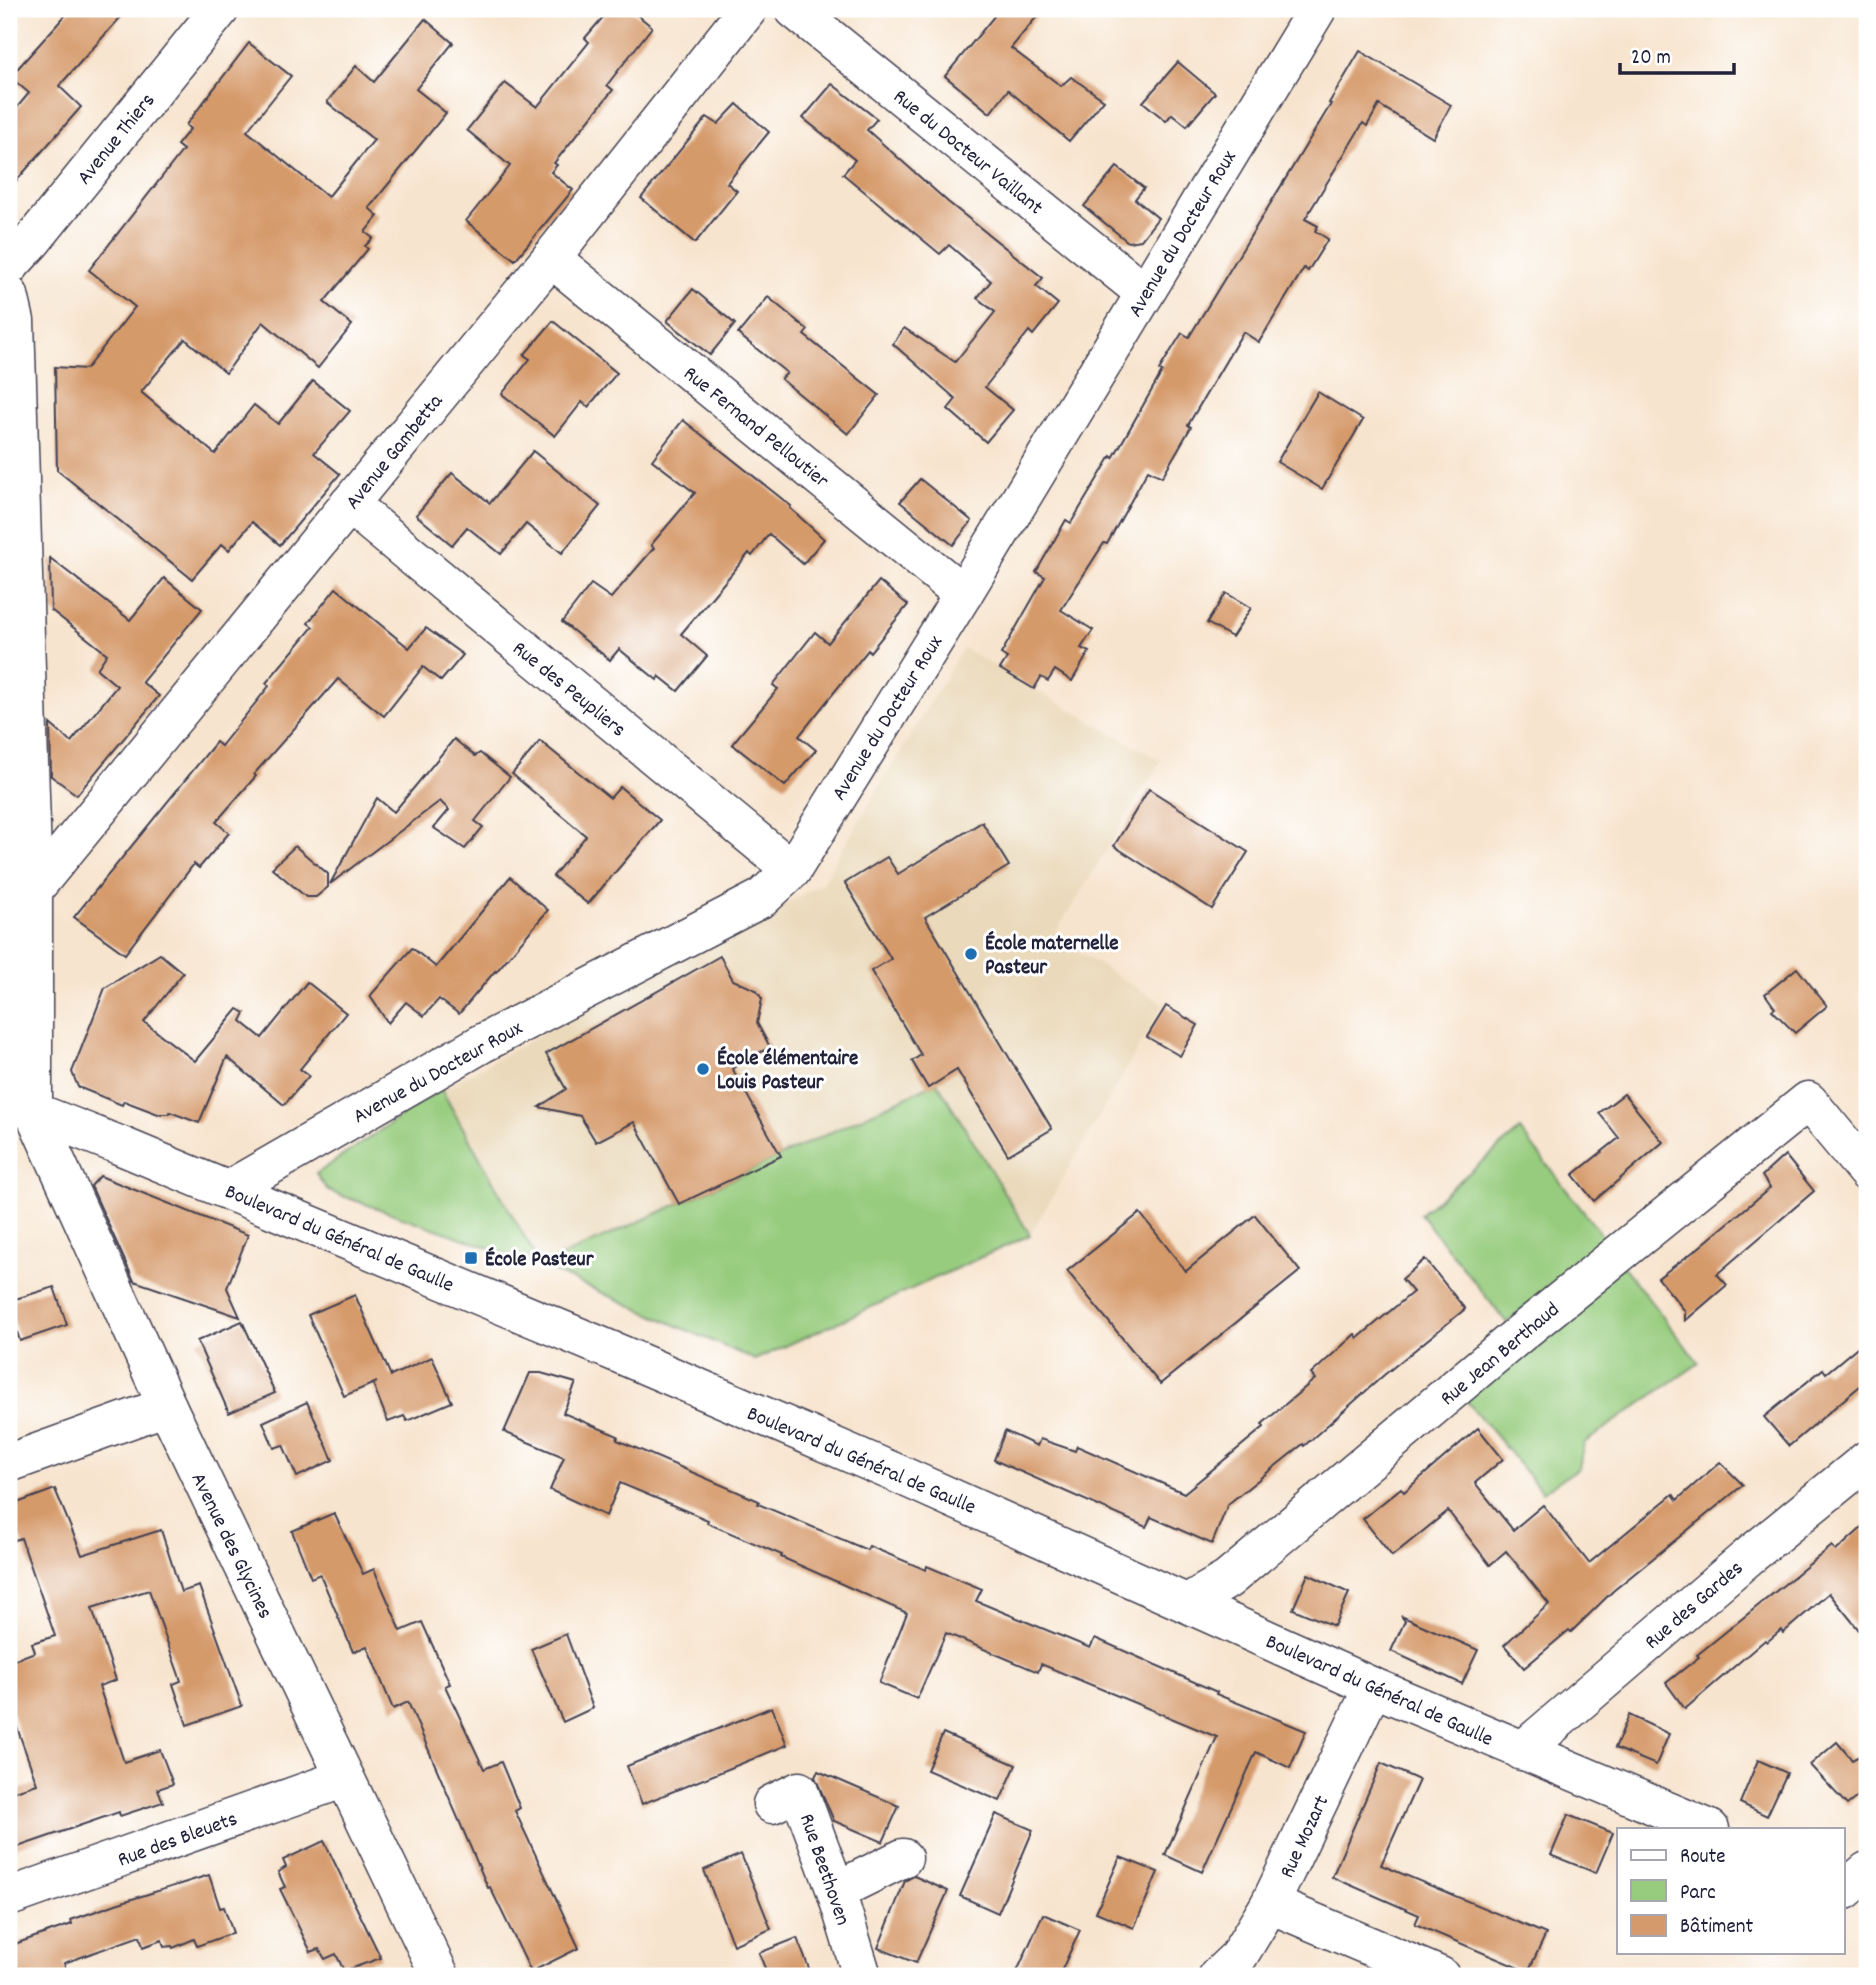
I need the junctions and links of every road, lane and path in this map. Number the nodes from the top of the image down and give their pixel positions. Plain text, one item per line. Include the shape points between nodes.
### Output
1 (220, 9) edge
2 (748, 9) edge
3 (794, 9) edge
4 (1317, 9) edge
5 (551, 258) junction
6 (9, 266) edge
7 (1145, 293) junction
8 (9, 295) edge
9 (349, 504) junction
10 (963, 594) junction
11 (792, 870) junction
12 (33, 890) junction
13 (21, 1106) edge
14 (1867, 1172) edge
15 (228, 1190) junction
16 (167, 1406) junction
17 (1867, 1460) edge
18 (9, 1463) edge
19 (1189, 1602) junction
20 (1373, 1686) junction
21 (1522, 1751) junction
22 (345, 1778) junction
23 (772, 1804) dead end
24 (1708, 1828) edge
25 (903, 1858) dead end
26 (836, 1891) junction
27 (9, 1897) edge
28 (1270, 1904) junction
29 (440, 1976) edge
30 (862, 1976) edge
31 (1219, 1976) edge
32 (1440, 1976) edge

1 - 6 street, Avenue Thiers
2 - 5 street, Avenue Gambetta
3 - 7 street, Rue du Docteur Vaillant
4 - 7 street, Avenue du Docteur Roux
5 - 9 street, Avenue Gambetta
5 - 10 street, Rue Fernand Pelloutier
7 - 10 street, Avenue du Docteur Roux
8 - 12 street via 15,321
9 - 11 street, Rue des Peupliers
9 - 12 street, Avenue Gambetta
10 - 11 street, Avenue du Docteur Roux
11 - 15 street, Avenue du Docteur Roux via 762,898 481,1044
12 - 13 street
13 - 15 street, Boulevard du Général de Gaulle
13 - 16 street, Avenue des Glycines
14 - 19 street, Rue Jean Berthaud via 1808,1101 1522,1332 1227,1580
15 - 19 street, Boulevard du Général de Gaulle
16 - 18 street
16 - 22 street, Avenue des Glycines
17 - 21 street, Rue des Gardes
19 - 20 street, Boulevard du Général de Gaulle
20 - 21 street, Boulevard du Général de Gaulle
20 - 28 street, Rue Mozart
21 - 24 street, Boulevard du Général de Gaulle
22 - 27 street, Rue des Bleuets
22 - 29 street, Avenue des Glycines
23 - 26 street, Rue Beethoven via 799,1791
25 - 26 street
26 - 30 street, Rue Beethoven
28 - 31 street, Rue Mozart via 1238,1957
28 - 32 street

